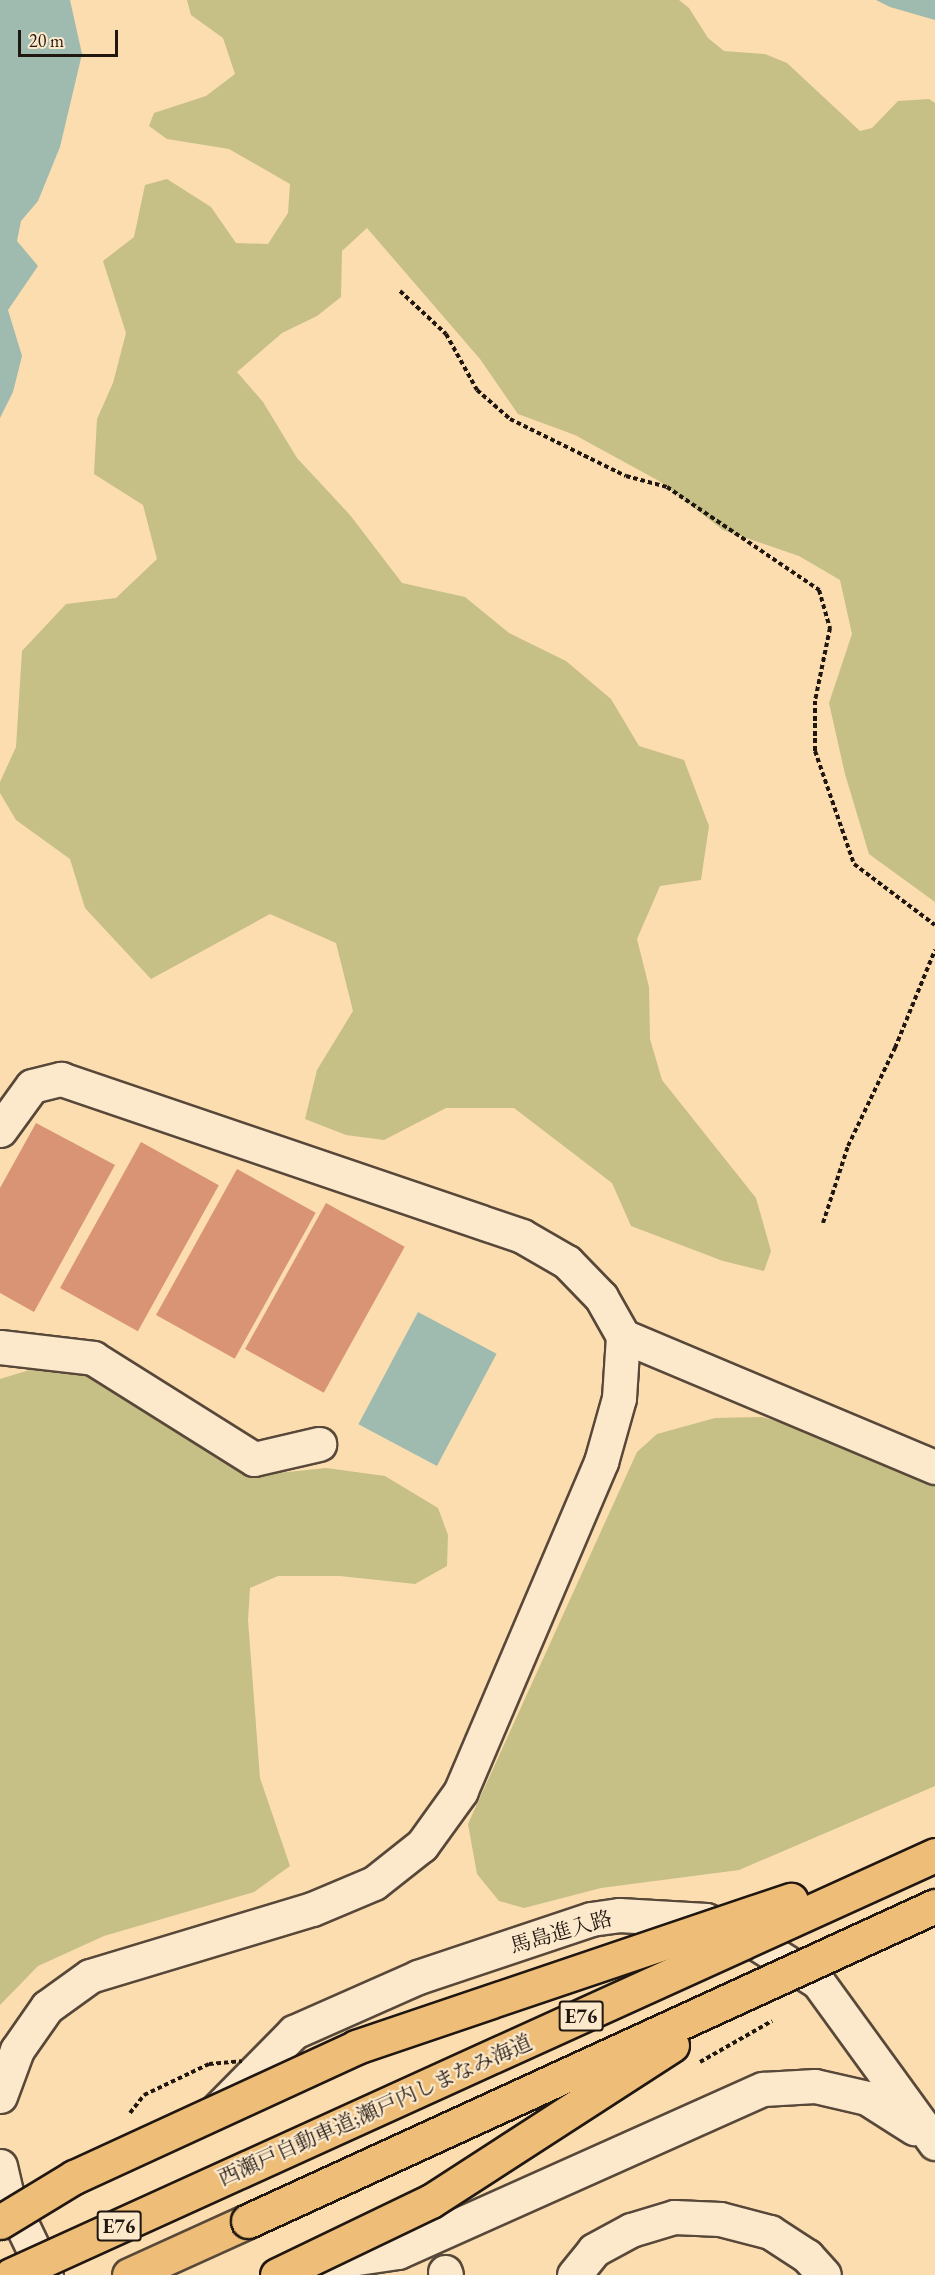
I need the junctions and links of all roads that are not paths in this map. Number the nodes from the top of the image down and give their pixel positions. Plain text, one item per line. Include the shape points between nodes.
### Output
1 (0, 1130) edge
2 (623, 1336) junction
3 (0, 1347) edge
4 (319, 1444) dead end
5 (935, 1467) edge
6 (935, 1853) edge
7 (935, 1906) edge
8 (766, 1983) junction
9 (0, 2096) edge
10 (216, 2111) junction
11 (933, 2141) edge
12 (0, 2166) edge
13 (0, 2222) edge
14 (287, 2271) edge
15 (11, 2275) edge
16 (46, 2275) edge
17 (129, 2275) edge
18 (574, 2275) edge
19 (824, 2275) edge

1 - 2 street via 32,1086 61,1079 522,1236 567,1262 601,1297
2 - 5 street
2 - 9 street via 619,1398 601,1462 461,1791 422,1845 374,1883 312,1909 90,1976 47,2007 17,2050
3 - 4 street via 93,1358 254,1460
6 - 10 highway, bridge via 356,2048
6 - 15 highway, 西瀬戸自動車道;瀬戸内しまなみ海道 / E76, bridge
7 - 8 highway, E76, bridge
8 - 14 highway, bridge via 431,2201
8 - 17 highway, E76, bridge
10 - 11 street, 馬島進入路 via 294,2032 418,1977 591,1919 619,1915 706,1920 753,1941 818,1982
10 - 13 highway, bridge via 74,2177
11 - 14 street, 馬島進入路 via 867,2098 815,2086 763,2089 399,2252
12 - 16 street via 6,2192
18 - 19 street via 594,2250 631,2230 675,2217 720,2219 770,2232 807,2256

